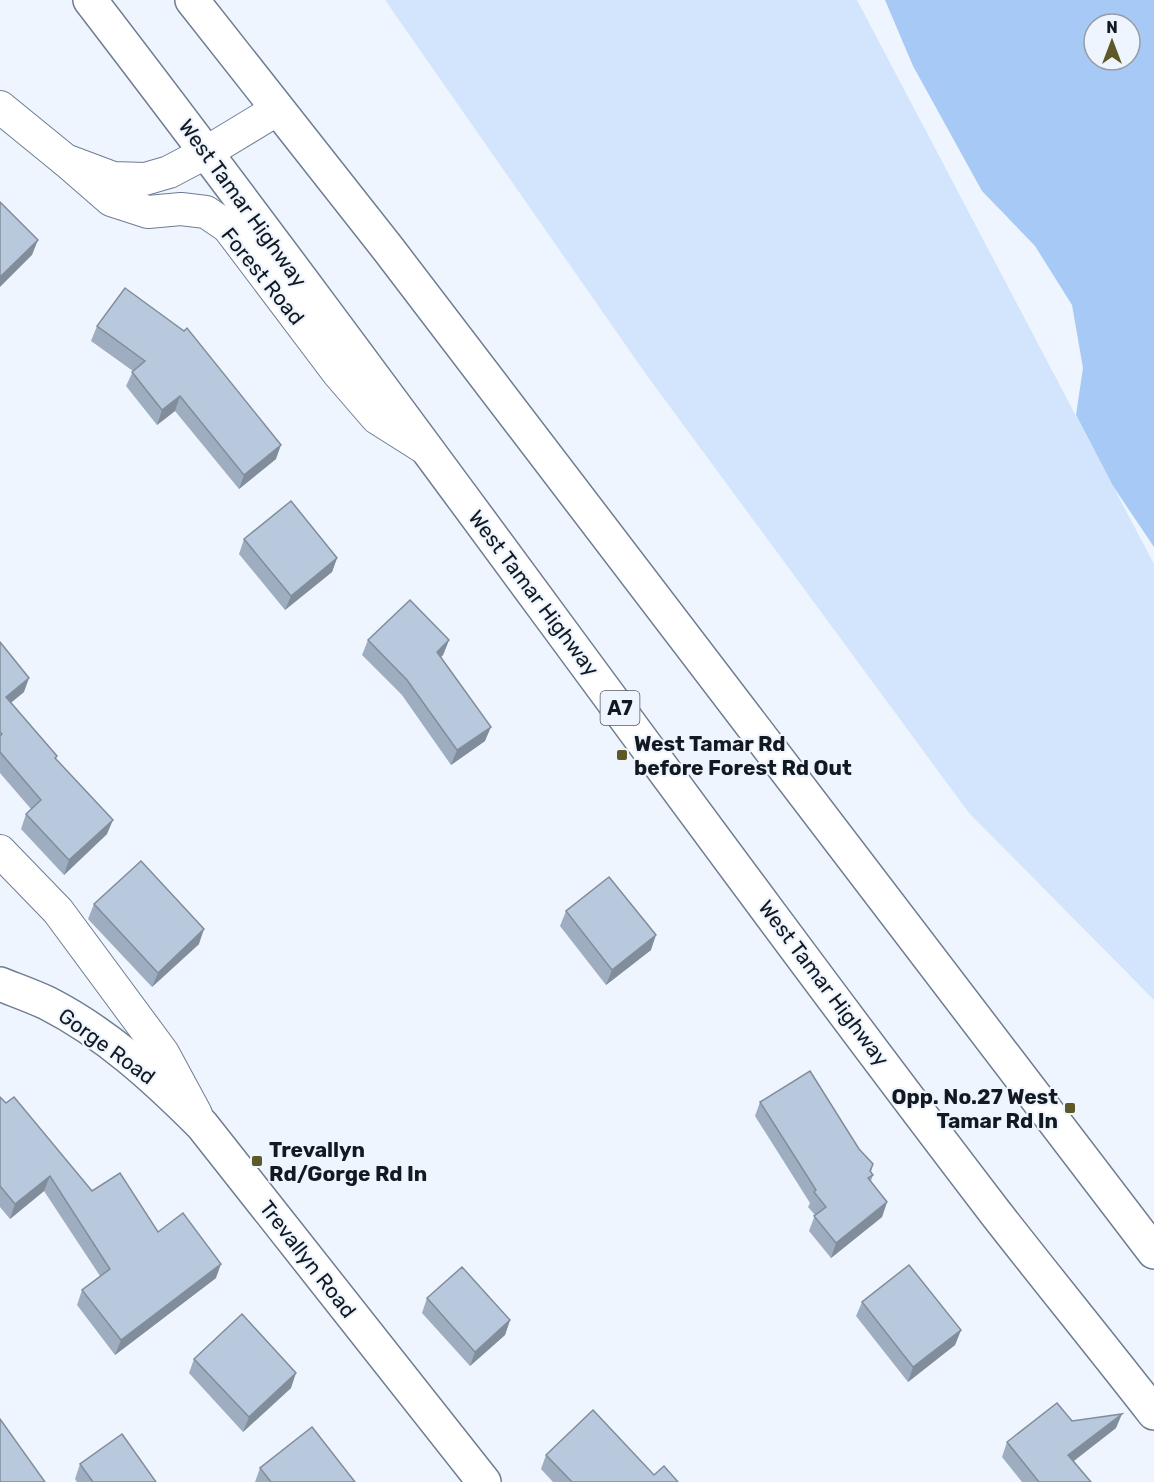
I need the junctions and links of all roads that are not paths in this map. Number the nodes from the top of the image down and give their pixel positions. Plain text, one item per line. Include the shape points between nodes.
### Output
1 (90, 0) edge
2 (192, 0) edge
3 (0, 107) edge
4 (278, 109) junction
5 (207, 152) junction
6 (65, 160) junction
7 (429, 452) junction
8 (3, 856) edge
9 (0, 984) edge
10 (202, 1125) junction
11 (1154, 1252) edge
12 (1154, 1413) edge
13 (484, 1482) edge

1 - 5 main road, West Tamar Highway / A7
2 - 4 main road
3 - 6 street, Forest Road
4 - 5 street, Forest Road
4 - 11 main road
5 - 6 street, Forest Road via 169,172 144,179 113,178
5 - 7 main road, West Tamar Highway / A7
6 - 7 street, Forest Road via 111,200 148,212 206,212 228,228 377,418
7 - 12 main road, West Tamar Highway / A7 via 975,1184
8 - 10 street, Trevallyn Road via 58,910 163,1053
9 - 10 main road, Gorge Road via 47,1004 97,1034 163,1086
10 - 13 main road, Trevallyn Road

